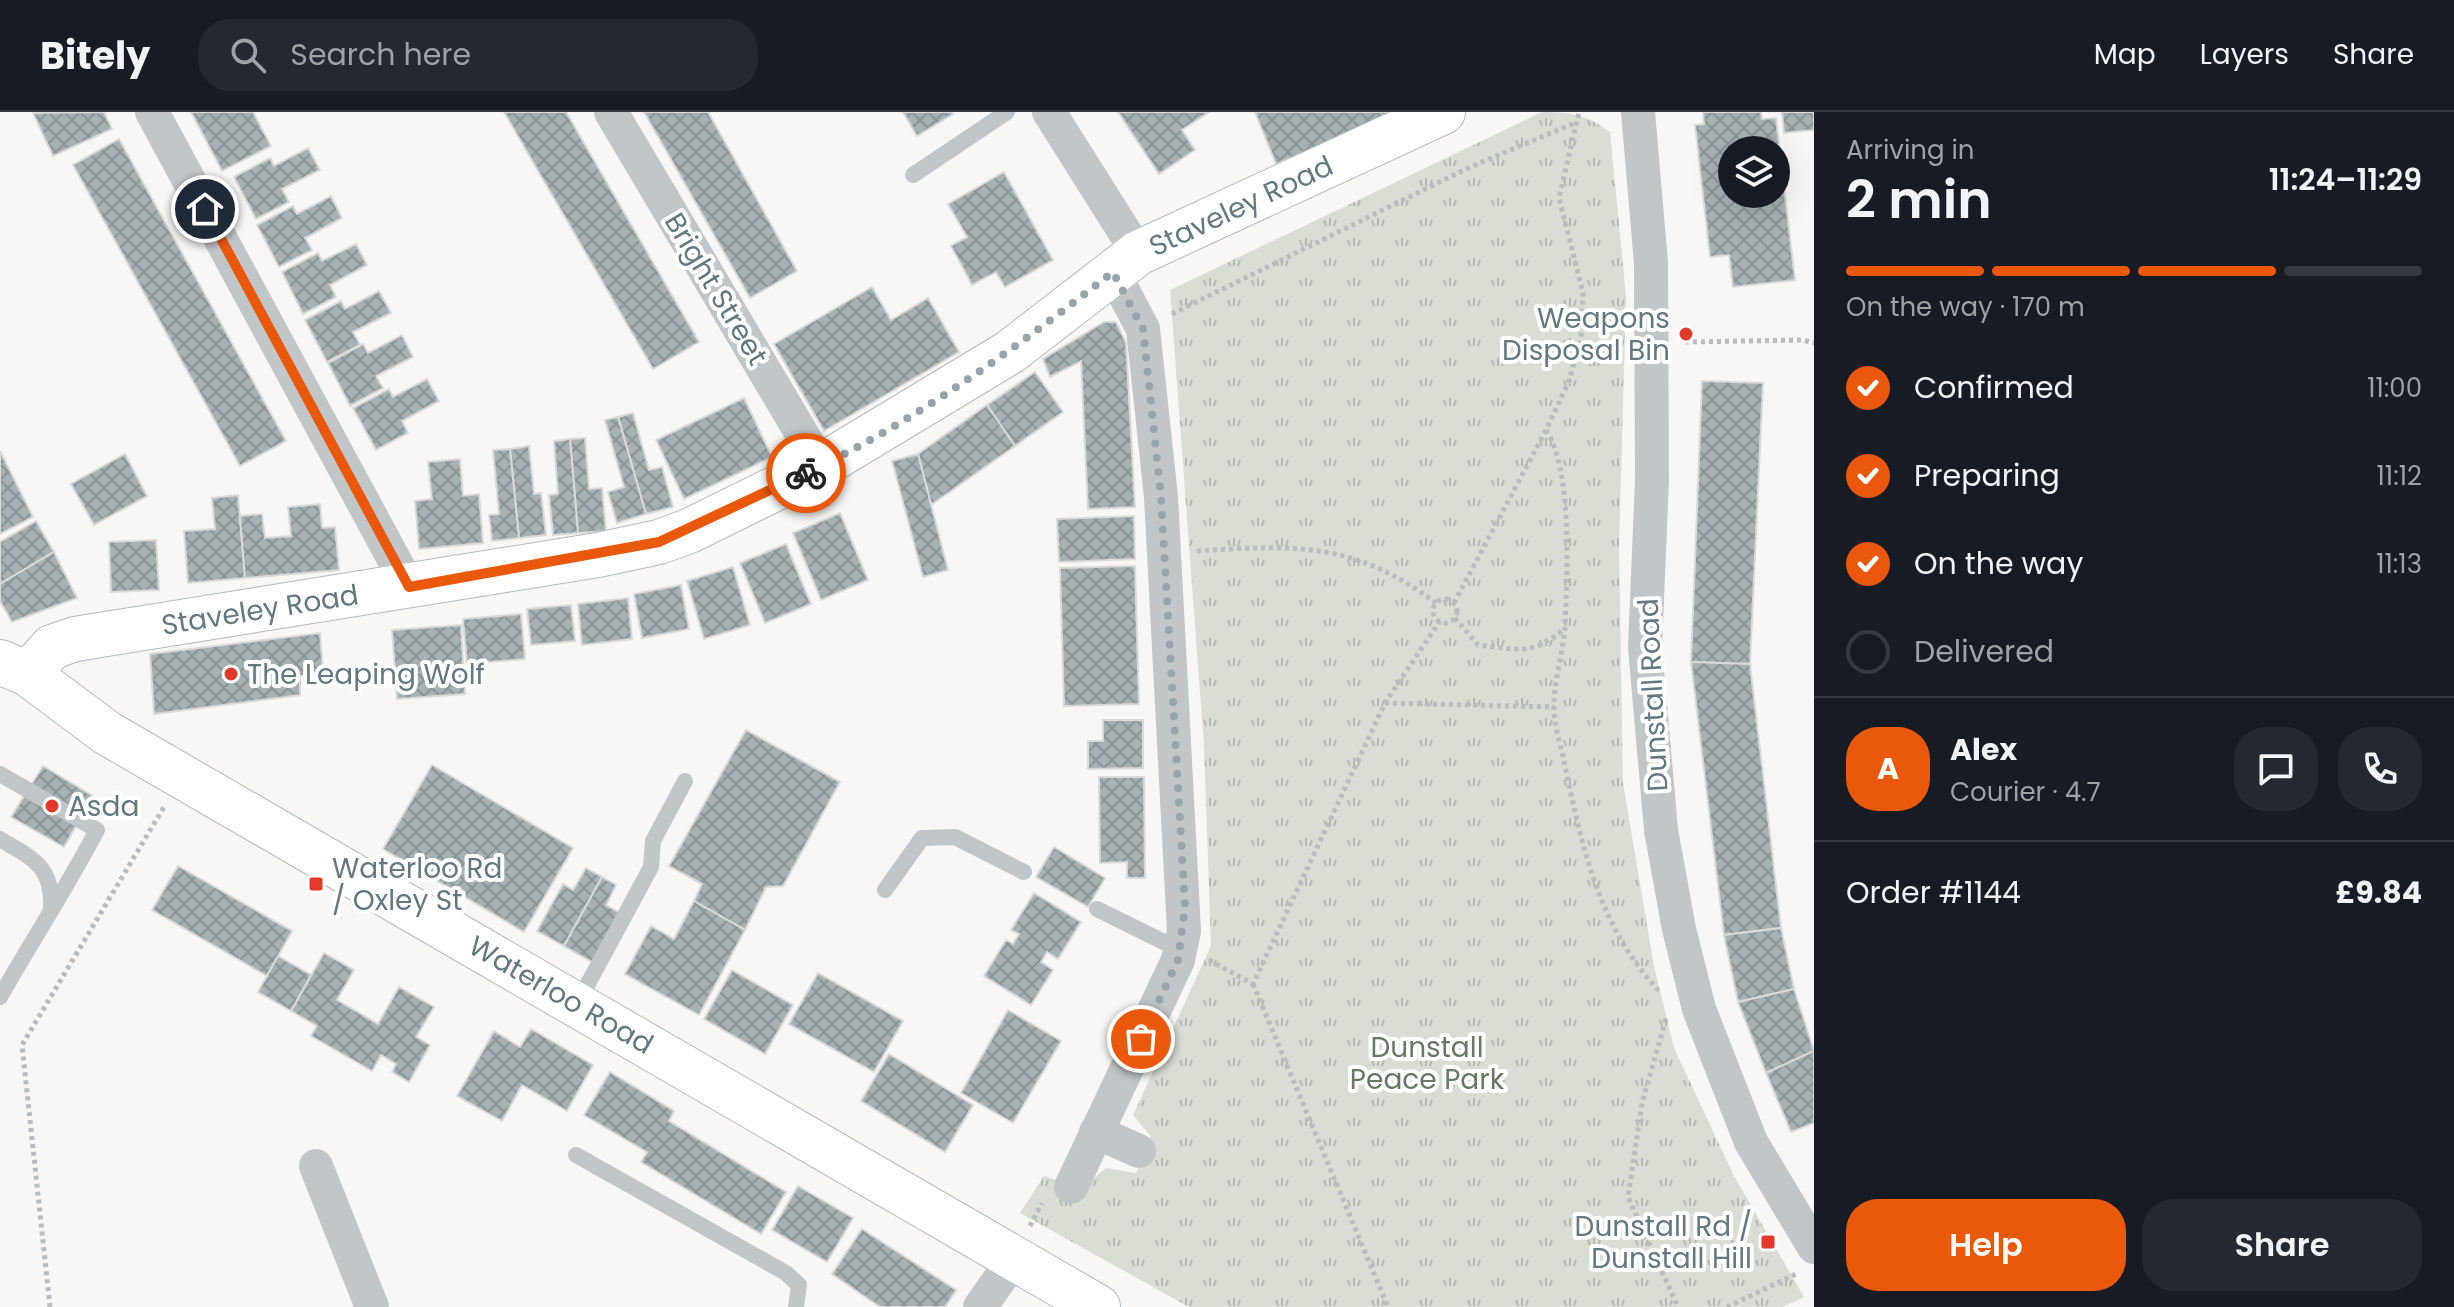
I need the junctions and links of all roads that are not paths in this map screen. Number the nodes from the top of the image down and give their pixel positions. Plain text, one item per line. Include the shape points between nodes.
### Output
1 (152, 112) edge
2 (611, 112) edge
3 (1007, 112) edge
4 (1049, 112) edge
5 (1441, 112) edge
6 (1638, 112) edge
7 (913, 175) dead end
8 (1126, 263) junction
9 (821, 466) junction
10 (409, 587) junction
11 (9, 669) edge
12 (0, 774) edge
13 (685, 781) dead end
14 (0, 839) edge
15 (1024, 872) dead end
16 (885, 890) dead end
17 (51, 908) junction
18 (1097, 909) dead end
19 (1181, 948) junction
20 (0, 997) edge
21 (577, 1004) junction
22 (1096, 1132) junction
23 (1139, 1151) dead end
24 (576, 1155) dead end
25 (316, 1166) dead end
26 (1071, 1187) road end
27 (1014, 1259) junction
28 (1808, 1259) edge
29 (372, 1307) edge
30 (796, 1307) edge
31 (980, 1307) edge
32 (1098, 1307) edge

1 - 10 street
2 - 9 street, Bright Street
3 - 7 lane
4 - 8 street
5 - 8 street, Staveley Road
6 - 28 street, Dunstall Road via 1652,342 1645,647 1661,830 1679,929 1684,1001
8 - 9 street, Staveley Road via 1010,352
8 - 19 street via 1143,329 1164,553 1185,906
9 - 10 street, Staveley Road via 659,542
10 - 11 street, Staveley Road via 75,639
11 - 21 street, Waterloo Road via 107,733
12 - 17 lane via 97,830
13 - 21 lane via 653,841 651,867
14 - 17 lane via 34,859 47,875
15 - 16 lane via 955,837 922,838
17 - 20 lane
18 - 19 lane
19 - 22 street
21 - 27 street, Waterloo Road
22 - 23 street
22 - 26 street
24 - 30 lane via 786,1273 799,1285
25 - 29 street
27 - 31 street
27 - 32 street, Waterloo Road

